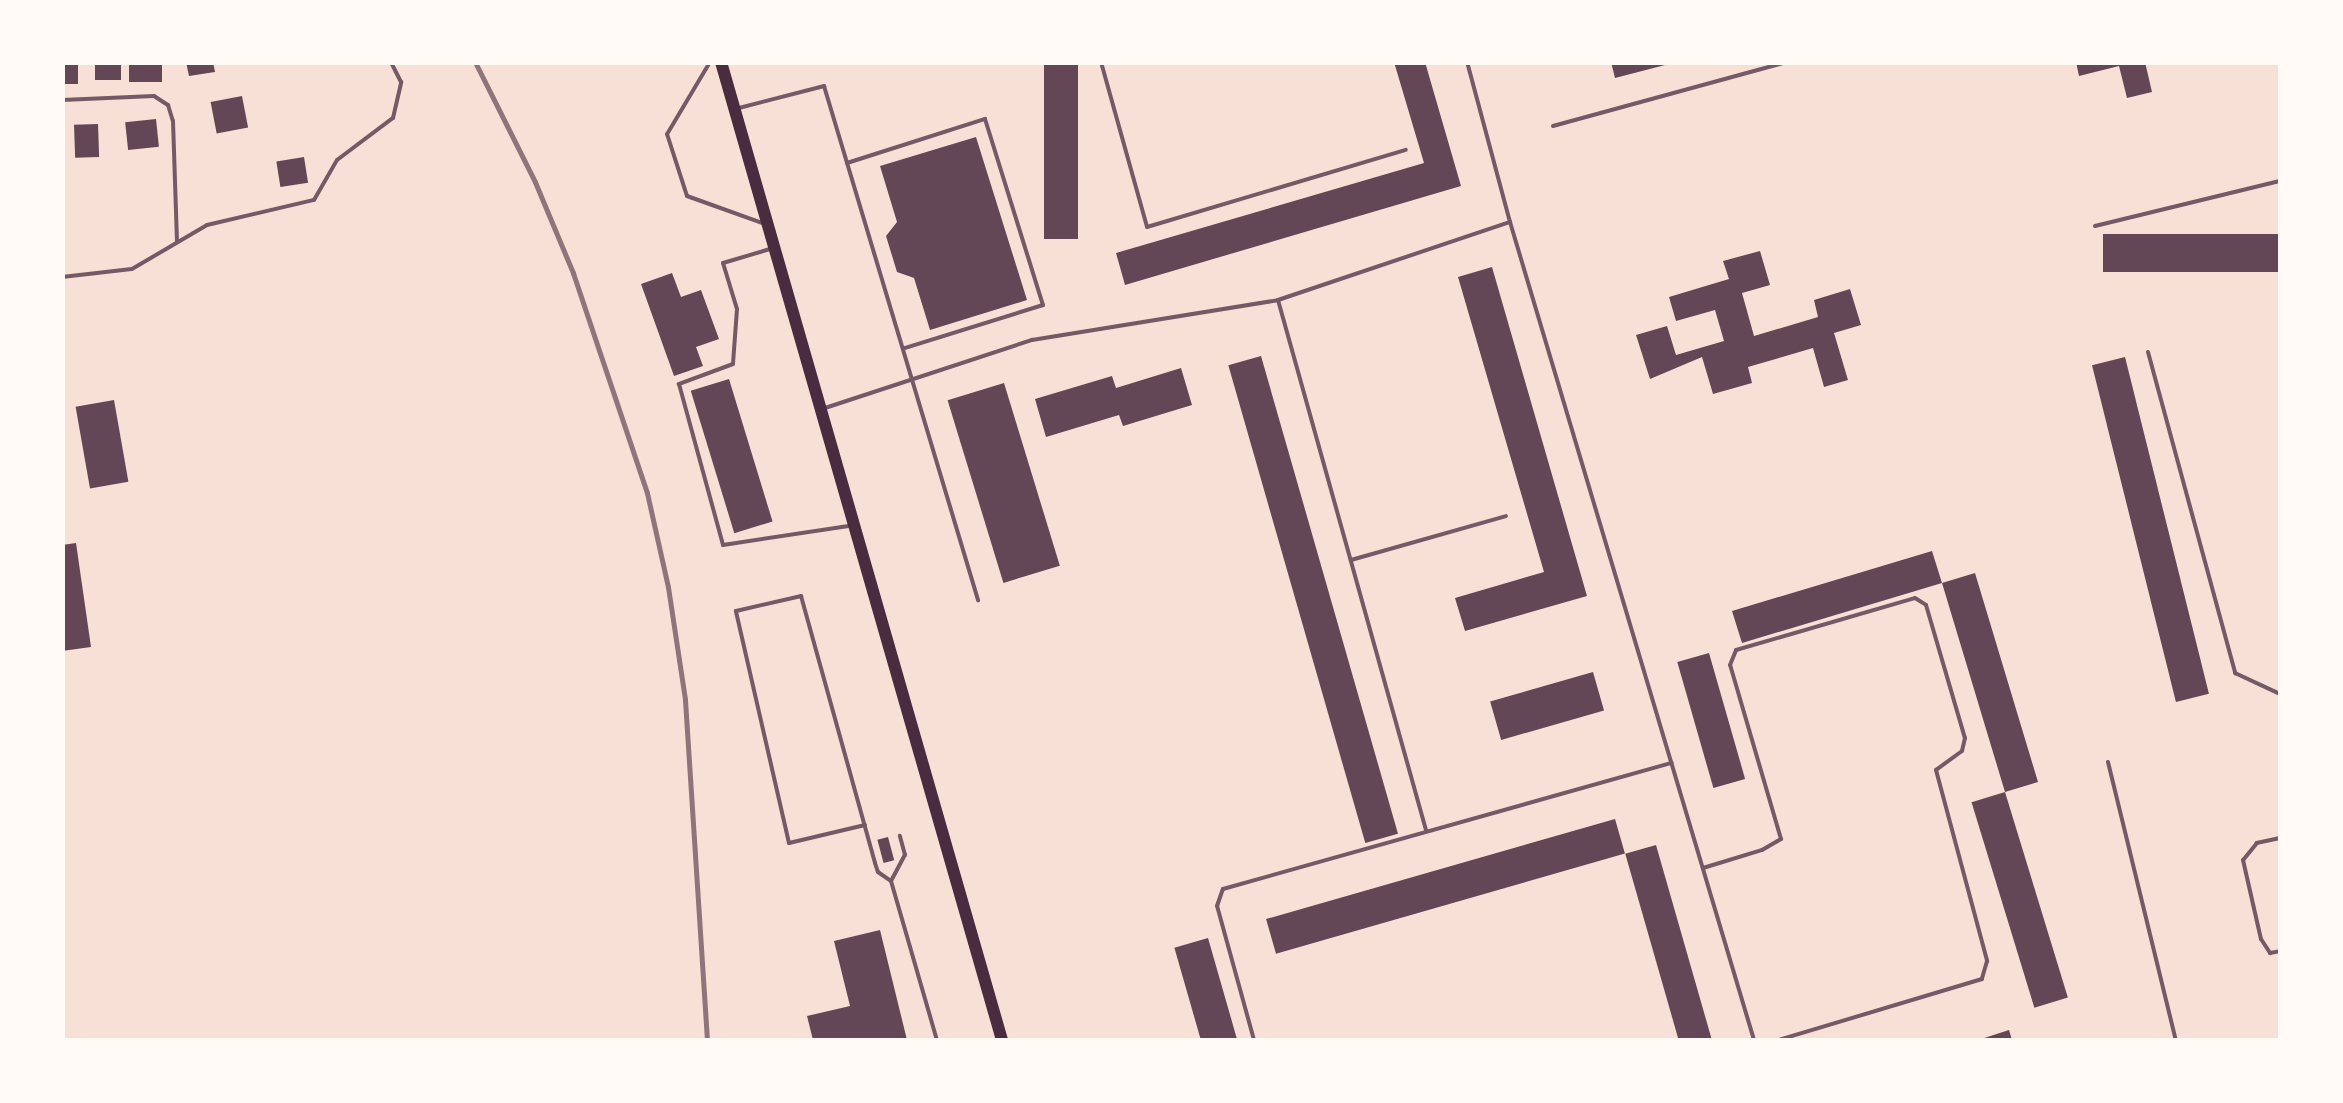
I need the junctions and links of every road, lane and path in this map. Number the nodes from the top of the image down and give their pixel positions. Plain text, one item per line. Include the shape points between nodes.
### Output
1 (391, 62) edge
2 (710, 62) edge
3 (721, 62) edge
4 (1101, 62) edge
5 (1467, 62) edge
6 (1786, 62) edge
7 (62, 100) edge
8 (735, 110) junction
9 (1553, 126) dead end
10 (1406, 150) dead end
11 (847, 163) junction
12 (2280, 181) edge
13 (1510, 222) junction
14 (768, 225) junction
15 (2095, 226) dead end
16 (177, 243) junction
17 (774, 247) junction
18 (62, 277) edge
19 (1278, 300) junction
20 (902, 349) junction
21 (2148, 352) dead end
22 (910, 378) junction
23 (821, 410) junction
24 (1506, 516) dead end
25 (854, 526) junction
26 (1351, 560) junction
27 (978, 600) dead end
28 (2280, 694) edge
29 (2108, 762) dead end
30 (1672, 763) junction
31 (865, 825) junction
32 (1427, 832) junction
33 (900, 836) dead end
34 (2280, 838) edge
35 (1703, 868) junction
36 (891, 881) junction
37 (2280, 952) edge
38 (937, 1040) edge
39 (1002, 1040) edge
40 (1254, 1040) edge
41 (1754, 1040) edge
42 (1779, 1040) edge
43 (2176, 1040) edge

1 - 16 lane via 402,82 400,100 384,128 337,160 314,200 207,225
2 - 14 lane via 667,134 687,196
3 - 8 main road
4 - 10 lane via 1146,227
5 - 13 lane
6 - 9 lane
7 - 16 lane via 154,96 168,105
8 - 11 lane via 824,86
8 - 14 main road
11 - 20 lane
11 - 20 lane via 985,119 1043,306
12 - 15 lane
13 - 19 lane
13 - 30 lane
14 - 17 main road
16 - 18 lane via 132,269
17 - 23 main road
17 - 25 lane via 723,263 737,309 733,364 679,384 723,546
19 - 22 lane via 1032,340
19 - 26 lane
20 - 22 lane
21 - 28 lane via 2235,673
22 - 23 lane
22 - 27 lane
23 - 25 main road
24 - 26 lane
25 - 39 main road
26 - 32 lane
29 - 43 lane
30 - 32 lane
30 - 35 lane
31 - 31 lane via 801,596 736,611 789,843
31 - 36 lane via 878,872
32 - 40 lane via 1224,889 1217,906
33 - 36 lane via 905,855
34 - 37 lane via 2257,843 2243,860 2261,939 2270,953
35 - 41 lane
35 - 42 lane via 1781,839 1730,665 1736,650 1915,598 1926,605 1965,738 1962,751 1936,770 1987,961 1982,979
36 - 38 lane

